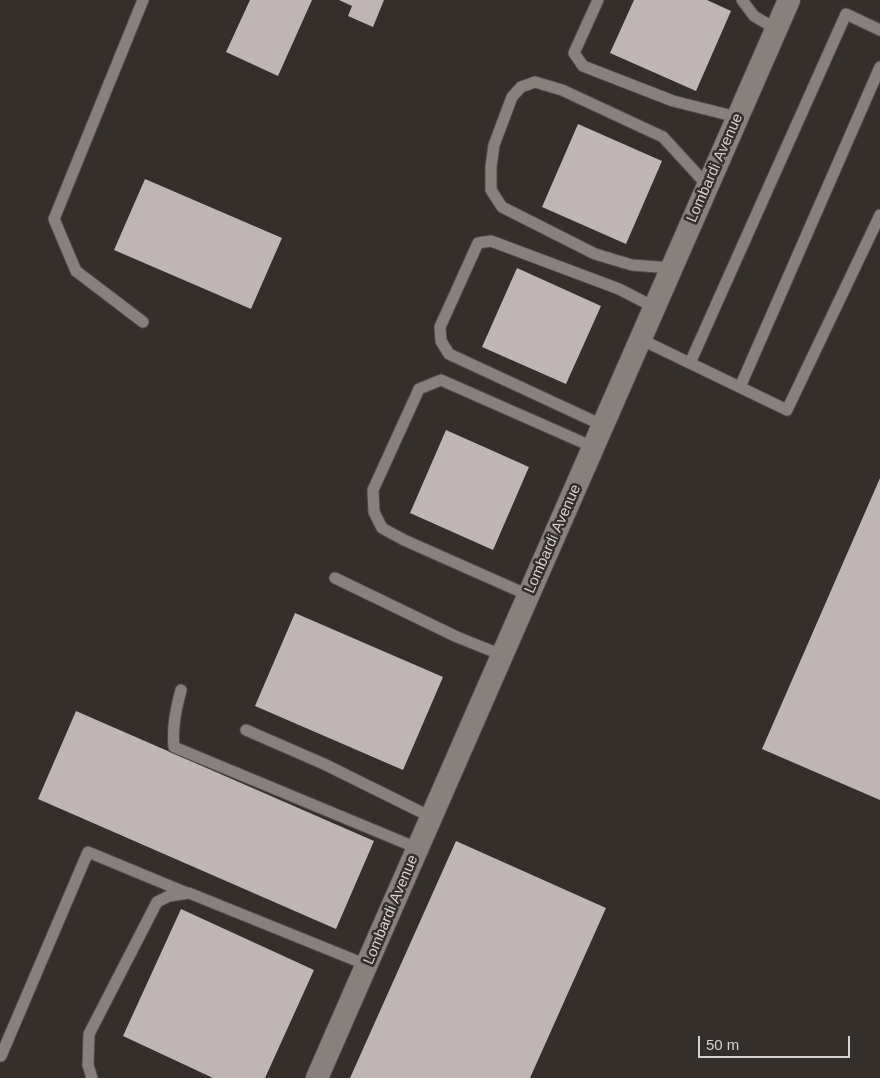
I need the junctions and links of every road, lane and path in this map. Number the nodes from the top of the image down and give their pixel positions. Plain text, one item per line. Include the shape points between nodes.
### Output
1 (143, 0) edge
2 (598, 0) edge
3 (742, 0) edge
4 (789, 0) edge
5 (776, 29) junction
6 (880, 30) edge
7 (880, 67) edge
8 (737, 117) junction
9 (707, 185) junction
10 (880, 214) edge
11 (671, 268) junction
12 (654, 307) junction
13 (143, 322) dead end
14 (640, 339) junction
15 (690, 363) junction
16 (740, 387) junction
17 (602, 425) junction
18 (593, 447) junction
19 (335, 578) dead end
20 (528, 595) junction
21 (502, 655) junction
22 (181, 690) dead end
23 (246, 730) dead end
24 (431, 816) junction
25 (418, 848) junction
26 (189, 893) junction
27 (367, 965) junction
28 (1, 1056) edge
29 (92, 1078) edge
30 (317, 1078) edge

1 - 13 lane via 54,218 76,271
2 - 8 lane via 574,53 583,66 673,101
3 - 5 lane via 754,16
4 - 5 street, Lombardi Avenue
5 - 8 street, Lombardi Avenue
6 - 15 lane via 846,14
7 - 16 lane
8 - 9 street, Lombardi Avenue
9 - 11 street, Lombardi Avenue
9 - 11 lane via 663,137 562,90 535,82 521,87 512,97 494,145 491,167 491,190 502,207 595,254 632,265
10 - 16 lane via 787,410
11 - 12 street, Lombardi Avenue
12 - 14 street, Lombardi Avenue
12 - 17 lane via 619,290 490,241 478,243 440,327 441,341 448,354
14 - 15 lane
14 - 17 street, Lombardi Avenue
15 - 16 lane
17 - 18 street, Lombardi Avenue
18 - 20 street, Lombardi Avenue
18 - 20 lane via 441,380 419,389 372,490 374,512 382,528
19 - 21 lane
20 - 21 street, Lombardi Avenue
21 - 24 street, Lombardi Avenue
22 - 25 lane via 172,733 174,747
23 - 24 lane
24 - 25 street, Lombardi Avenue
25 - 27 street, Lombardi Avenue
26 - 27 lane
26 - 28 lane via 88,852
26 - 29 lane via 169,896 158,902 153,911 89,1034 88,1065
27 - 30 street, Lombardi Avenue

